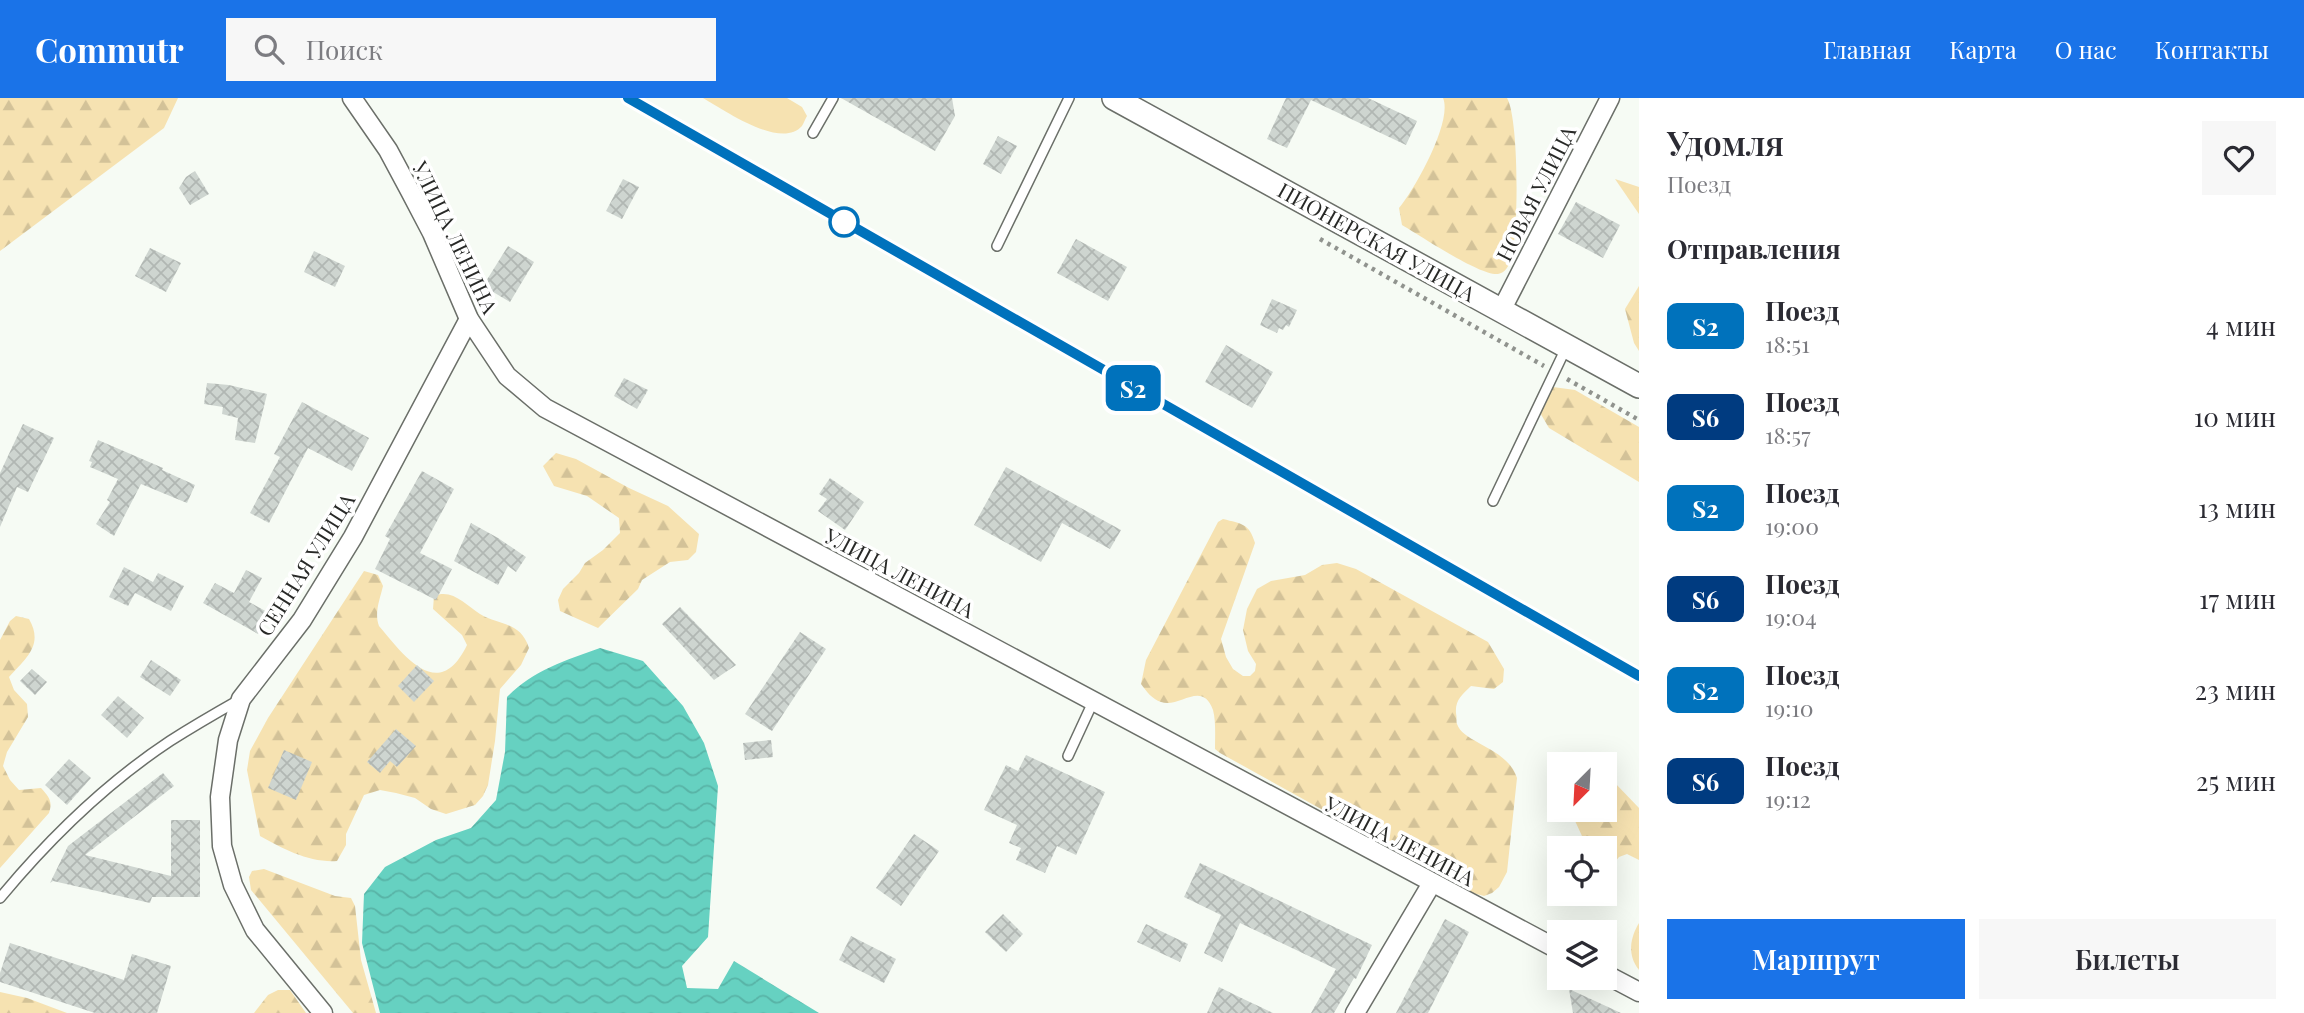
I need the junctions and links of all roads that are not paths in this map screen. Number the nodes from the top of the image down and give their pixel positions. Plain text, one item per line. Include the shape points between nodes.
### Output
1 (352, 98) edge
2 (833, 98) edge
3 (1069, 98) edge
4 (1114, 98) edge
5 (1610, 98) edge
6 (813, 133) dead end
7 (998, 246) dead end
8 (1502, 309) junction
9 (469, 319) junction
10 (1567, 346) junction
11 (1639, 386) edge
12 (1493, 501) dead end
13 (241, 699) junction
14 (1093, 702) junction
15 (1068, 756) dead end
16 (1432, 883) junction
17 (0, 898) edge
18 (1547, 944) edge
19 (1617, 980) edge
20 (1639, 992) edge
21 (323, 1013) edge
22 (1355, 1013) edge

1 - 9 street, УЛИЦА ЛЕНИНА via 410,191
2 - 6 lane
3 - 7 lane
4 - 8 street, ПИОНЕРСКАЯ УЛИЦА
5 - 8 street, НОВАЯ УЛИЦА
8 - 10 street, ПИОНЕРСКАЯ УЛИЦА
9 - 13 street, СЕННАЯ УЛИЦА via 354,537 302,620
9 - 14 street, УЛИЦА ЛЕНИНА via 507,376 545,408
10 - 11 street, ПИОНЕРСКАЯ УЛИЦА
10 - 12 lane
13 - 17 lane, СЕННАЯ УЛИЦА via 124,775 38,853
13 - 21 street via 228,740 220,797 222,846 233,885 255,930
14 - 15 lane
14 - 16 street, УЛИЦА ЛЕНИНА
16 - 18 street, УЛИЦА ЛЕНИНА
16 - 22 street
19 - 20 street

